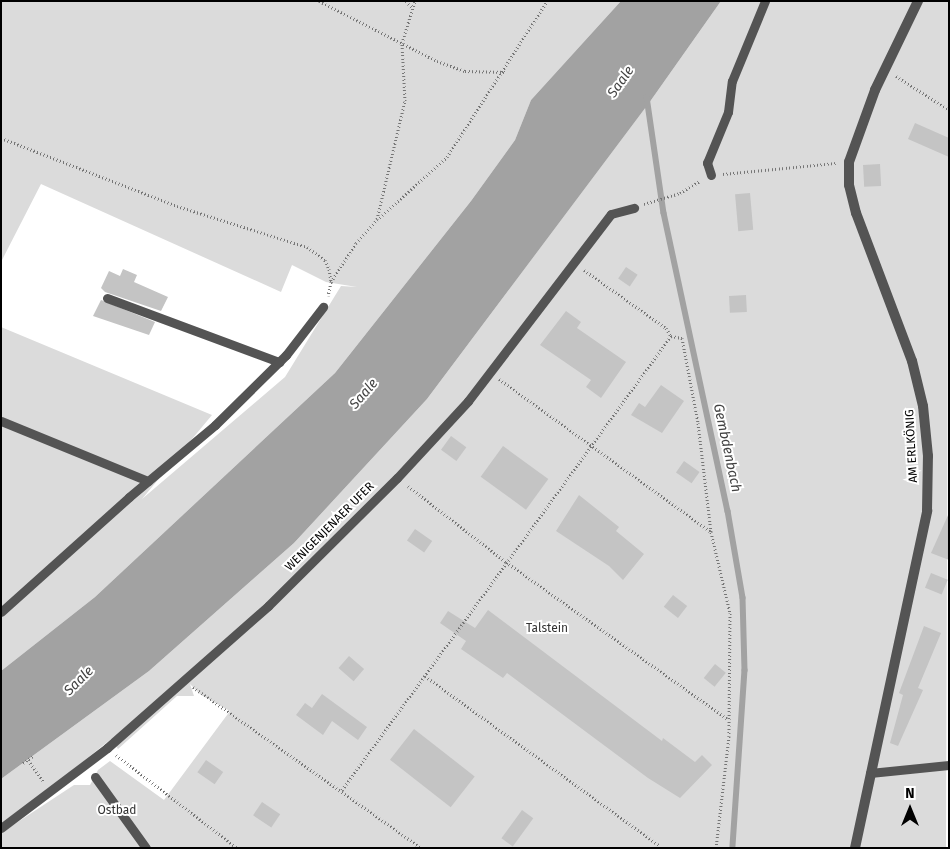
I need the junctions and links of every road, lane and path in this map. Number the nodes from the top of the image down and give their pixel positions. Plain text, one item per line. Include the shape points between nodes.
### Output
1 (319, 1) edge
2 (406, 1) edge
3 (415, 1) edge
4 (547, 1) edge
5 (765, 1) edge
6 (918, 1) edge
7 (411, 7) junction
8 (402, 43) junction
9 (885, 69) junction
10 (505, 72) junction
11 (949, 110) edge
12 (1, 138) edge
13 (849, 162) junction
14 (711, 175) junction
15 (659, 200) dead end
16 (634, 208) dead end
17 (377, 220) junction
18 (574, 263) junction
19 (331, 282) junction
20 (107, 298) dead end
21 (323, 307) joint
22 (671, 336) junction
23 (279, 362) junction
24 (490, 373) junction
25 (1, 421) edge
26 (591, 446) junction
27 (397, 478) junction
28 (148, 481) junction
29 (710, 532) junction
30 (506, 562) junction
31 (1, 612) edge
32 (425, 676) junction
33 (189, 682) dead end
34 (728, 719) junction
35 (107, 748) junction
36 (33, 756) dead end
37 (28, 760) junction
38 (24, 763) dead end
39 (949, 765) edge
40 (870, 773) junction
41 (95, 777) dead end
42 (342, 790) junction
43 (52, 793) junction
44 (1, 828) edge
45 (660, 846) dead end
46 (146, 848) edge
47 (237, 848) edge
48 (421, 848) edge
49 (716, 848) edge
50 (855, 848) edge

1 - 8 path
2 - 7 path
3 - 7 path
4 - 10 path
5 - 14 lane via 732,81 728,112 707,164
6 - 9 street, AM ERLKÖNIG
7 - 8 path
8 - 10 path via 465,71
8 - 17 path via 405,101
9 - 11 path
9 - 13 street, AM ERLKÖNIG
10 - 17 path via 447,157
12 - 19 path via 177,206 307,247 325,260
13 - 14 path
13 - 40 street, AM ERLKÖNIG via 849,185 856,213 912,361 923,406 928,456 926,511
14 - 15 path
16 - 18 lane, WENIGENJENAER UFER via 611,214
17 - 19 path via 356,243
18 - 22 path via 666,328
18 - 24 lane, WENIGENJENAER UFER
19 - 21 path
20 - 23 lane
21 - 23 lane
22 - 26 path
22 - 29 path via 682,338 698,423
23 - 28 lane via 215,425
24 - 26 path
24 - 27 lane, WENIGENJENAER UFER
25 - 28 lane
26 - 29 path
26 - 30 path
27 - 30 path
27 - 35 lane, WENIGENJENAER UFER via 268,606
28 - 31 lane
29 - 34 path via 730,613 732,662
30 - 32 path
30 - 34 path
32 - 42 path
32 - 45 path
33 - 42 path via 201,695 230,710
34 - 49 path via 723,800
35 - 43 lane, WENIGENJENAER UFER
35 - 47 path
36 - 37 path
37 - 38 path
37 - 43 path
39 - 40 lane
40 - 50 street, AM ERLKÖNIG
41 - 46 lane
42 - 48 path
43 - 44 lane, WENIGENJENAER UFER

